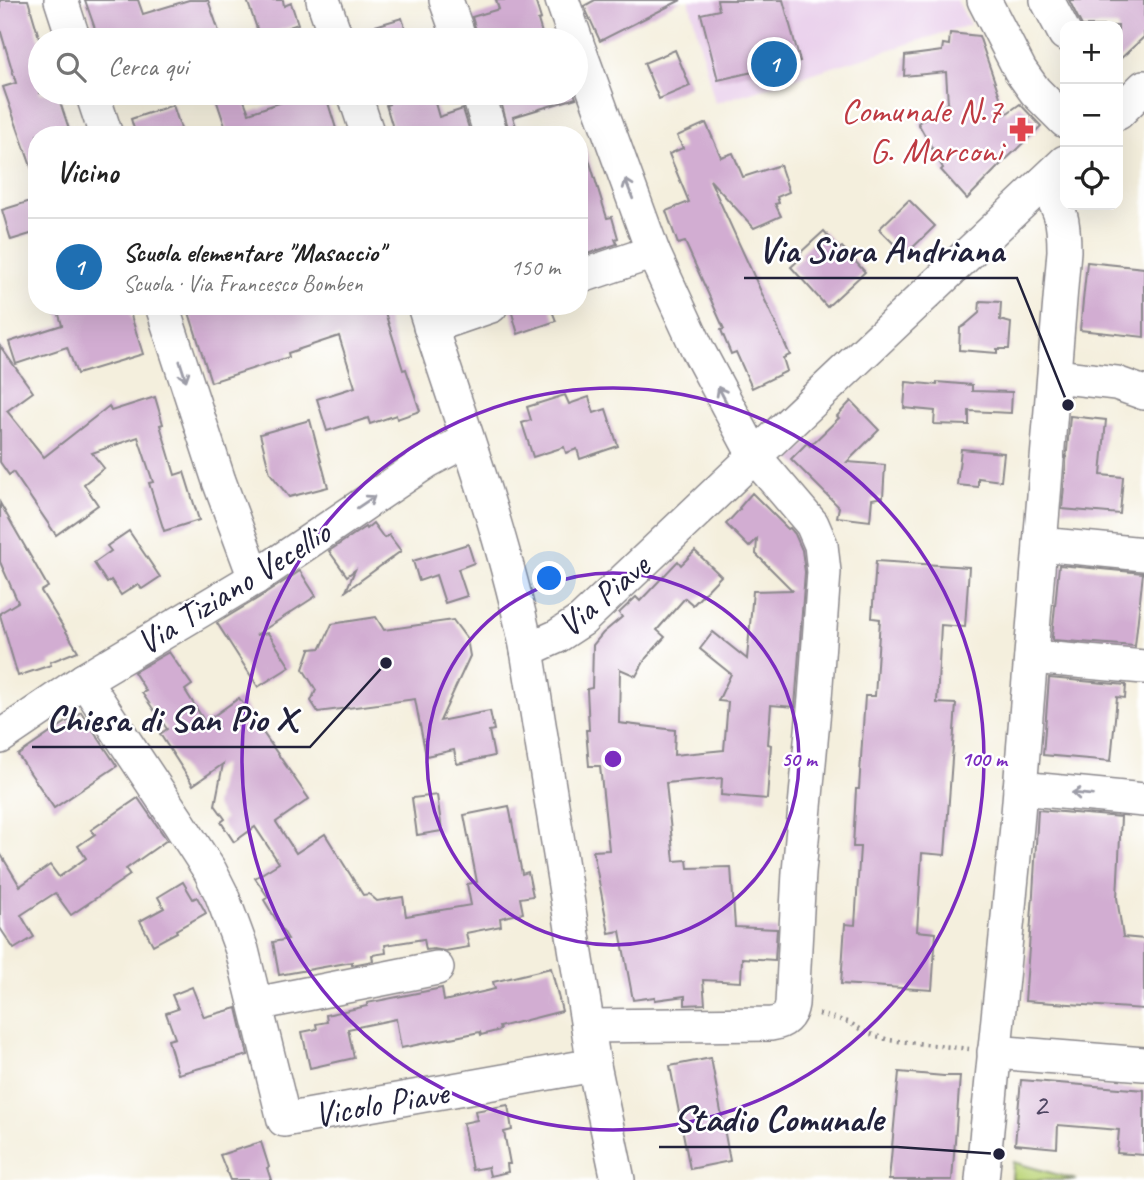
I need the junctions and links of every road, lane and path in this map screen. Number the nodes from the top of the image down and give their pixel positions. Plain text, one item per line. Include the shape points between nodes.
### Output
1 (61, 0) edge
2 (323, 0) edge
3 (446, 0) edge
4 (562, 0) edge
5 (984, 0) edge
6 (1047, 0) edge
7 (1060, 25) edge
8 (70, 28) edge
9 (333, 28) edge
10 (456, 28) edge
11 (572, 28) edge
12 (588, 74) edge
13 (96, 105) edge
14 (358, 105) edge
15 (482, 105) edge
16 (1060, 116) edge
17 (103, 126) edge
18 (365, 126) edge
19 (488, 126) edge
20 (1054, 173) edge
21 (653, 252) junction
22 (588, 273) edge
23 (165, 315) edge
24 (427, 317) edge
25 (1055, 376) junction
26 (1144, 393) edge
27 (468, 442) junction
28 (755, 457) junction
29 (1040, 544) junction
30 (1144, 554) edge
31 (255, 578) junction
32 (527, 650) junction
33 (1031, 657) junction
34 (1144, 667) edge
35 (84, 680) junction
36 (2, 730) edge
37 (1020, 788) junction
38 (1144, 800) edge
39 (437, 968) dead end
40 (256, 1004) junction
41 (791, 1011) junction
42 (588, 1026) junction
43 (994, 1052) junction
44 (1144, 1064) edge
45 (594, 1065) junction
46 (618, 1180) edge
47 (982, 1180) edge

1 - 8 street
2 - 9 street
3 - 10 street
4 - 11 street
5 - 16 street via 1020,69
6 - 7 street
21 -> 12 street
13 - 17 street
14 - 18 street
15 - 19 street
20 - 25 street via 1064,234
20 - 28 street, Via Piave
21 - 22 street
28 -> 21 street
23 -> 31 street
24 - 27 street
25 - 26 street via 1116,383
25 - 29 street
31 -> 27 street, Via Tiziano Vecellio via 426,462
27 - 32 street via 497,529
28 - 32 street, Via Piave via 582,620
28 - 41 street via 812,524 821,545 824,572
29 - 30 street
29 - 33 street
31 - 35 street, Via Tiziano Vecellio
32 - 42 street, Via Piave
33 - 34 street
33 - 37 street
35 - 36 street, Via Tiziano Vecellio
35 - 40 street, Vicolo Piave via 210,871 231,917
38 -> 37 street
37 - 43 street
39 - 40 street
40 - 45 street, Vicolo Piave via 284,1120
41 - 42 street via 783,1021 771,1024
41 - 43 path via 826,1014 889,1040
42 - 45 street, Via Piave
43 - 44 street
43 - 47 street
45 - 46 street, Via Piave

